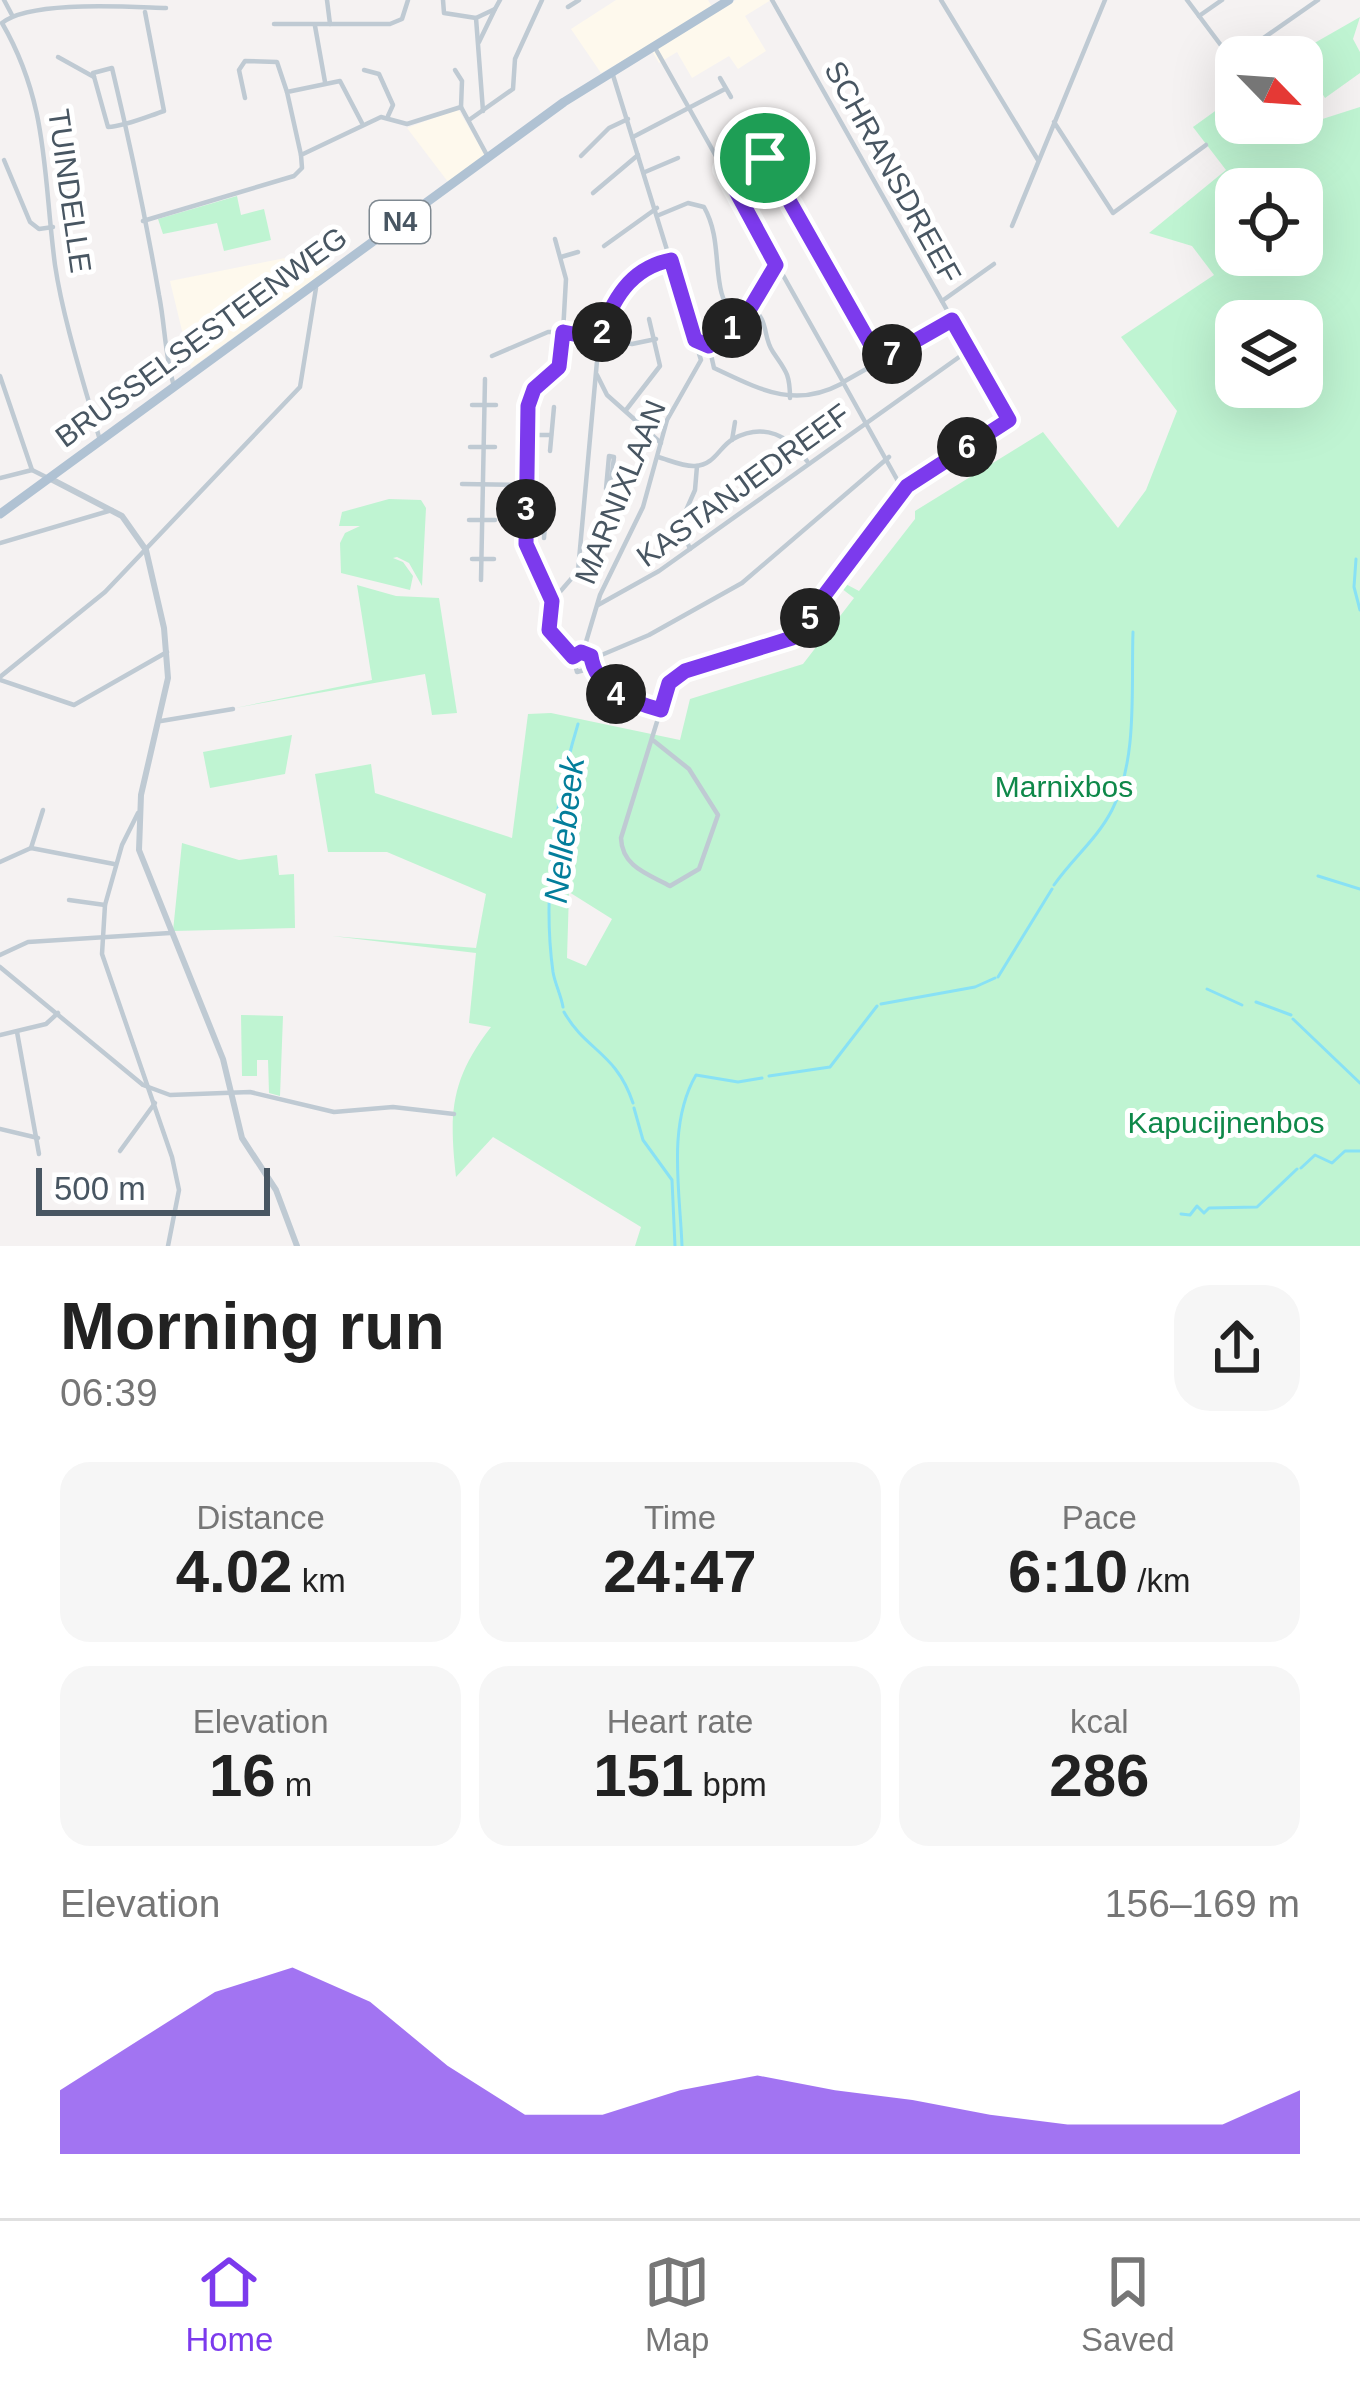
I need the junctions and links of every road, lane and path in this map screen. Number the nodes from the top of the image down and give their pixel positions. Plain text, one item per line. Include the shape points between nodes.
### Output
1 (4, 0) edge
2 (327, 0) edge
3 (408, 0) edge
4 (443, 0) edge
5 (500, 0) edge
6 (542, 0) edge
7 (579, 0) edge
8 (729, 0) edge
9 (772, 0) edge
10 (941, 0) edge
11 (1187, 0) edge
12 (1222, 0) edge
13 (1318, 0) edge
14 (1101, 2) edge
15 (155, 4) edge
16 (568, 7) dead end
17 (166, 8) dead end
18 (495, 9) junction
19 (144, 10) junction
20 (12, 15) junction
21 (1199, 16) junction
22 (476, 18) junction
23 (2, 23) edge
24 (330, 23) junction
25 (274, 24) dead end
26 (315, 26) junction
27 (477, 44) junction
28 (654, 46) junction
29 (58, 57) dead end
30 (364, 70) dead end
31 (455, 70) dead end
32 (93, 74) junction
33 (611, 77) junction
34 (720, 78) dead end
35 (325, 82) junction
36 (725, 88) junction
37 (287, 92) junction
38 (730, 97) dead end
39 (244, 98) dead end
40 (460, 107) junction
41 (689, 108) junction
42 (483, 111) junction
43 (388, 116) junction
44 (628, 118) junction
45 (469, 120) junction
46 (1054, 122) junction
47 (126, 123) junction
48 (363, 125) junction
49 (633, 137) junction
50 (1206, 145) dead end
51 (301, 155) junction
52 (638, 155) junction
53 (581, 156) dead end
54 (488, 157) junction
55 (678, 158) dead end
56 (4, 160) dead end
57 (1038, 160) junction
58 (724, 169) junction
59 (646, 172) junction
60 (593, 194) dead end
61 (658, 211) junction
62 (142, 221) junction
63 (1012, 226) dead end
64 (52, 227) junction
65 (555, 239) dead end
66 (604, 246) dead end
67 (578, 252) dead end
68 (562, 256) junction
69 (671, 260) junction
70 (994, 264) dead end
71 (776, 265) junction
72 (316, 282) junction
73 (942, 302) junction
74 (751, 307) junction
75 (649, 319) dead end
76 (952, 320) junction
77 (737, 322) junction
78 (563, 332) junction
79 (599, 339) junction
80 (656, 339) junction
81 (695, 340) junction
82 (709, 346) junction
83 (969, 350) junction
84 (492, 356) dead end
85 (880, 361) junction
86 (597, 375) junction
87 (0, 376) edge
88 (484, 379) dead end
89 (843, 382) junction
90 (175, 386) junction
91 (608, 394) junction
92 (790, 398) junction
93 (594, 400) junction
94 (472, 405) dead end
95 (484, 405) junction
96 (496, 405) dead end
97 (554, 407) dead end
98 (626, 410) junction
99 (736, 422) dead end
100 (866, 423) junction
101 (653, 432) junction
102 (664, 432) junction
103 (529, 435) junction
104 (551, 435) junction
105 (100, 440) junction
106 (732, 440) junction
107 (661, 443) junction
108 (470, 447) dead end
109 (483, 447) junction
110 (495, 447) dead end
111 (550, 451) dead end
112 (658, 457) junction
113 (889, 457) junction
114 (808, 462) junction
115 (697, 466) junction
116 (32, 470) junction
117 (61, 470) junction
118 (587, 471) junction
119 (607, 472) junction
120 (0, 478) edge
121 (49, 478) junction
122 (61, 484) junction
123 (462, 484) dead end
124 (483, 484) junction
125 (526, 485) junction
126 (904, 492) junction
127 (547, 501) dead end
128 (112, 510) junction
129 (0, 514) edge
130 (469, 520) dead end
131 (482, 520) junction
132 (495, 520) dead end
133 (526, 526) junction
134 (545, 526) junction
135 (544, 538) dead end
136 (0, 543) edge
137 (690, 549) junction
138 (146, 550) junction
139 (472, 559) dead end
140 (482, 559) junction
141 (494, 559) dead end
142 (481, 580) dead end
143 (552, 601) junction
144 (596, 605) junction
145 (168, 652) junction
146 (583, 652) junction
147 (573, 657) junction
148 (592, 659) junction
149 (592, 668) junction
150 (0, 679) edge
151 (614, 692) junction
152 (233, 709) dead end
153 (610, 709) dead end
154 (661, 710) junction
155 (161, 721) junction
156 (654, 741) junction
157 (43, 810) dead end
158 (138, 813) junction
159 (31, 848) junction
160 (0, 862) edge
161 (116, 865) junction
162 (69, 900) dead end
163 (105, 905) junction
164 (170, 933) junction
165 (102, 934) junction
166 (0, 955) edge
167 (0, 967) edge
168 (58, 1012) junction
169 (17, 1032) junction
170 (0, 1035) edge
171 (149, 1088) junction
172 (230, 1091) junction
173 (155, 1103) junction
174 (454, 1114) dead end
175 (0, 1129) edge
176 (38, 1138) junction
177 (120, 1151) dead end
178 (39, 1154) dead end
179 (168, 1246) edge
180 (297, 1246) edge

1 - 20 street
2 - 24 street
3 - 24 street via 397,22
4 - 22 street via 442,11
5 - 18 street
6 - 42 street via 515,59 513,89
7 - 16 street
8 - 28 main road, BRUSSELSESTEENWEG / N4
9 - 73 street, SCHRANSDREEF
10 - 57 street
11 - 21 street
12 - 21 street
13 - 21 street via 1232,60
14 - 46 street
15 - 17 street
15 - 19 street
18 - 22 street
18 - 27 street
19 - 20 street via 70,4
19 - 47 street via 165,109
20 - 23 street
22 - 27 street
23 - 64 street, TUINDELLE via 37,99
24 - 26 street
25 - 26 street
26 - 35 street
27 - 42 street
28 - 33 main road, BRUSSELSESTEENWEG / N4
28 - 41 street
29 - 32 street
30 - 43 street via 379,74 393,105
31 - 40 street
32 - 47 street via 108,127
32 - 47 street via 112,68
33 - 44 street, MARNIXLAAN
33 - 54 main road, BRUSSELSESTEENWEG / N4
34 - 36 street
35 - 37 street
35 - 48 street via 346,86
36 - 38 street
36 - 41 street
37 - 39 street via 280,64 245,62 238,70
37 - 51 street
40 - 43 street via 407,124
40 - 45 street
41 - 49 street
41 - 58 street
42 - 45 street
43 - 48 street
44 - 49 street, MARNIXLAAN
44 - 53 street
45 - 54 street
46 - 50 street via 1114,213
46 - 57 street
47 - 62 street
48 - 51 street
49 - 52 street, MARNIXLAAN
51 - 62 street via 294,176
52 - 59 street, MARNIXLAAN
52 - 60 street
54 - 72 main road, BRUSSELSESTEENWEG / N4
55 - 59 street
56 - 64 street via 30,222
57 - 63 street
58 - 71 street
58 - 85 street via 756,152 765,158
59 - 61 street, MARNIXLAAN
61 - 66 street
61 - 69 street, MARNIXLAAN
61 - 77 street via 704,207 716,236 719,301
62 - 90 street
64 - 105 street, TUINDELLE
65 - 68 street
67 - 68 street
68 - 78 street
69 - 79 street via 644,268 623,288
69 - 81 street, MARNIXLAAN
70 - 73 street
71 - 74 street
71 - 89 street
72 - 90 main road, BRUSSELSESTEENWEG / N4
72 - 138 street via 300,387
73 - 76 street, SCHRANSDREEF
74 - 77 street
74 - 92 street via 788,368
75 - 80 street
76 - 83 street, SCHRANSDREEF
76 - 85 street
77 - 82 street
78 - 79 street
78 - 84 street
78 - 103 street via 556,374 530,399
79 - 80 street
79 - 86 street
80 - 98 street via 660,367
81 - 82 street
81 - 102 street, MARNIXLAAN via 699,372
82 - 92 street via 723,372
83 - 100 street, KASTANJEDREEF
83 - 126 street, SCHRANSDREEF via 1011,424
85 - 89 street
86 - 91 street
86 - 93 street
87 - 116 street
88 - 95 street
89 - 92 street
89 - 100 street
90 - 105 main road, BRUSSELSESTEENWEG / N4
91 - 93 street
91 - 98 street
93 - 118 street
94 - 95 street
95 - 96 street
95 - 109 street
97 - 104 street
98 - 101 street
99 - 106 street
100 - 113 street
100 - 114 street, KASTANJEDREEF
101 - 102 street
101 - 107 street
102 - 107 street, MARNIXLAAN
103 - 104 street
103 - 125 street
104 - 111 street
105 - 117 main road, BRUSSELSESTEENWEG / N4
106 - 114 street via 784,434
106 - 115 street
107 - 112 street, MARNIXLAAN
108 - 109 street
109 - 110 street
109 - 124 street
112 - 115 street
112 - 144 street, MARNIXLAAN via 644,507
113 - 126 street
113 - 148 street via 742,583
114 - 137 street, KASTANJEDREEF
115 - 137 street via 680,524
116 - 120 street
116 - 121 street
117 - 121 main road, BRUSSELSESTEENWEG / N4
117 - 122 street
118 - 119 street
118 - 143 street via 577,577
119 - 119 street via 606,489 610,490 613,455
121 - 122 street
121 - 129 main road, BRUSSELSESTEENWEG / N4
122 - 128 street
123 - 124 street
124 - 125 street
124 - 131 street
125 - 133 street
126 - 154 street via 792,638 685,671 669,683
127 - 134 street
128 - 136 street
128 - 138 street
130 - 131 street
131 - 132 street
131 - 140 street
133 - 134 street
133 - 143 street via 530,560
134 - 135 street
137 - 144 street, KASTANJEDREEF
138 - 145 street
138 - 150 street
139 - 140 street
140 - 141 street
140 - 142 street
143 - 147 street via 549,630
144 - 146 street, MARNIXLAAN
145 - 150 street via 63,705
145 - 155 street
146 - 147 street
146 - 148 street
147 - 149 street via 577,672
148 - 149 street
149 - 151 street
151 - 153 street
151 - 154 street
152 - 155 street
154 - 156 street
155 - 158 street
156 - 156 street via 621,848 635,868 670,886 699,869 718,815 689,769
157 - 159 street
158 - 161 street
158 - 164 street via 139,850
159 - 160 street
159 - 161 street
161 - 163 street
162 - 163 street
163 - 165 street
164 - 165 street
164 - 172 street
165 - 166 street via 28,942
165 - 171 street via 110,983
167 - 168 street
168 - 169 street
168 - 171 street
169 - 170 street
169 - 176 street
171 - 172 street
171 - 173 street
172 - 174 street via 334,1112
172 - 180 street via 245,1146 276,1190
173 - 177 street
173 - 179 street via 179,1190
175 - 176 street
176 - 178 street

